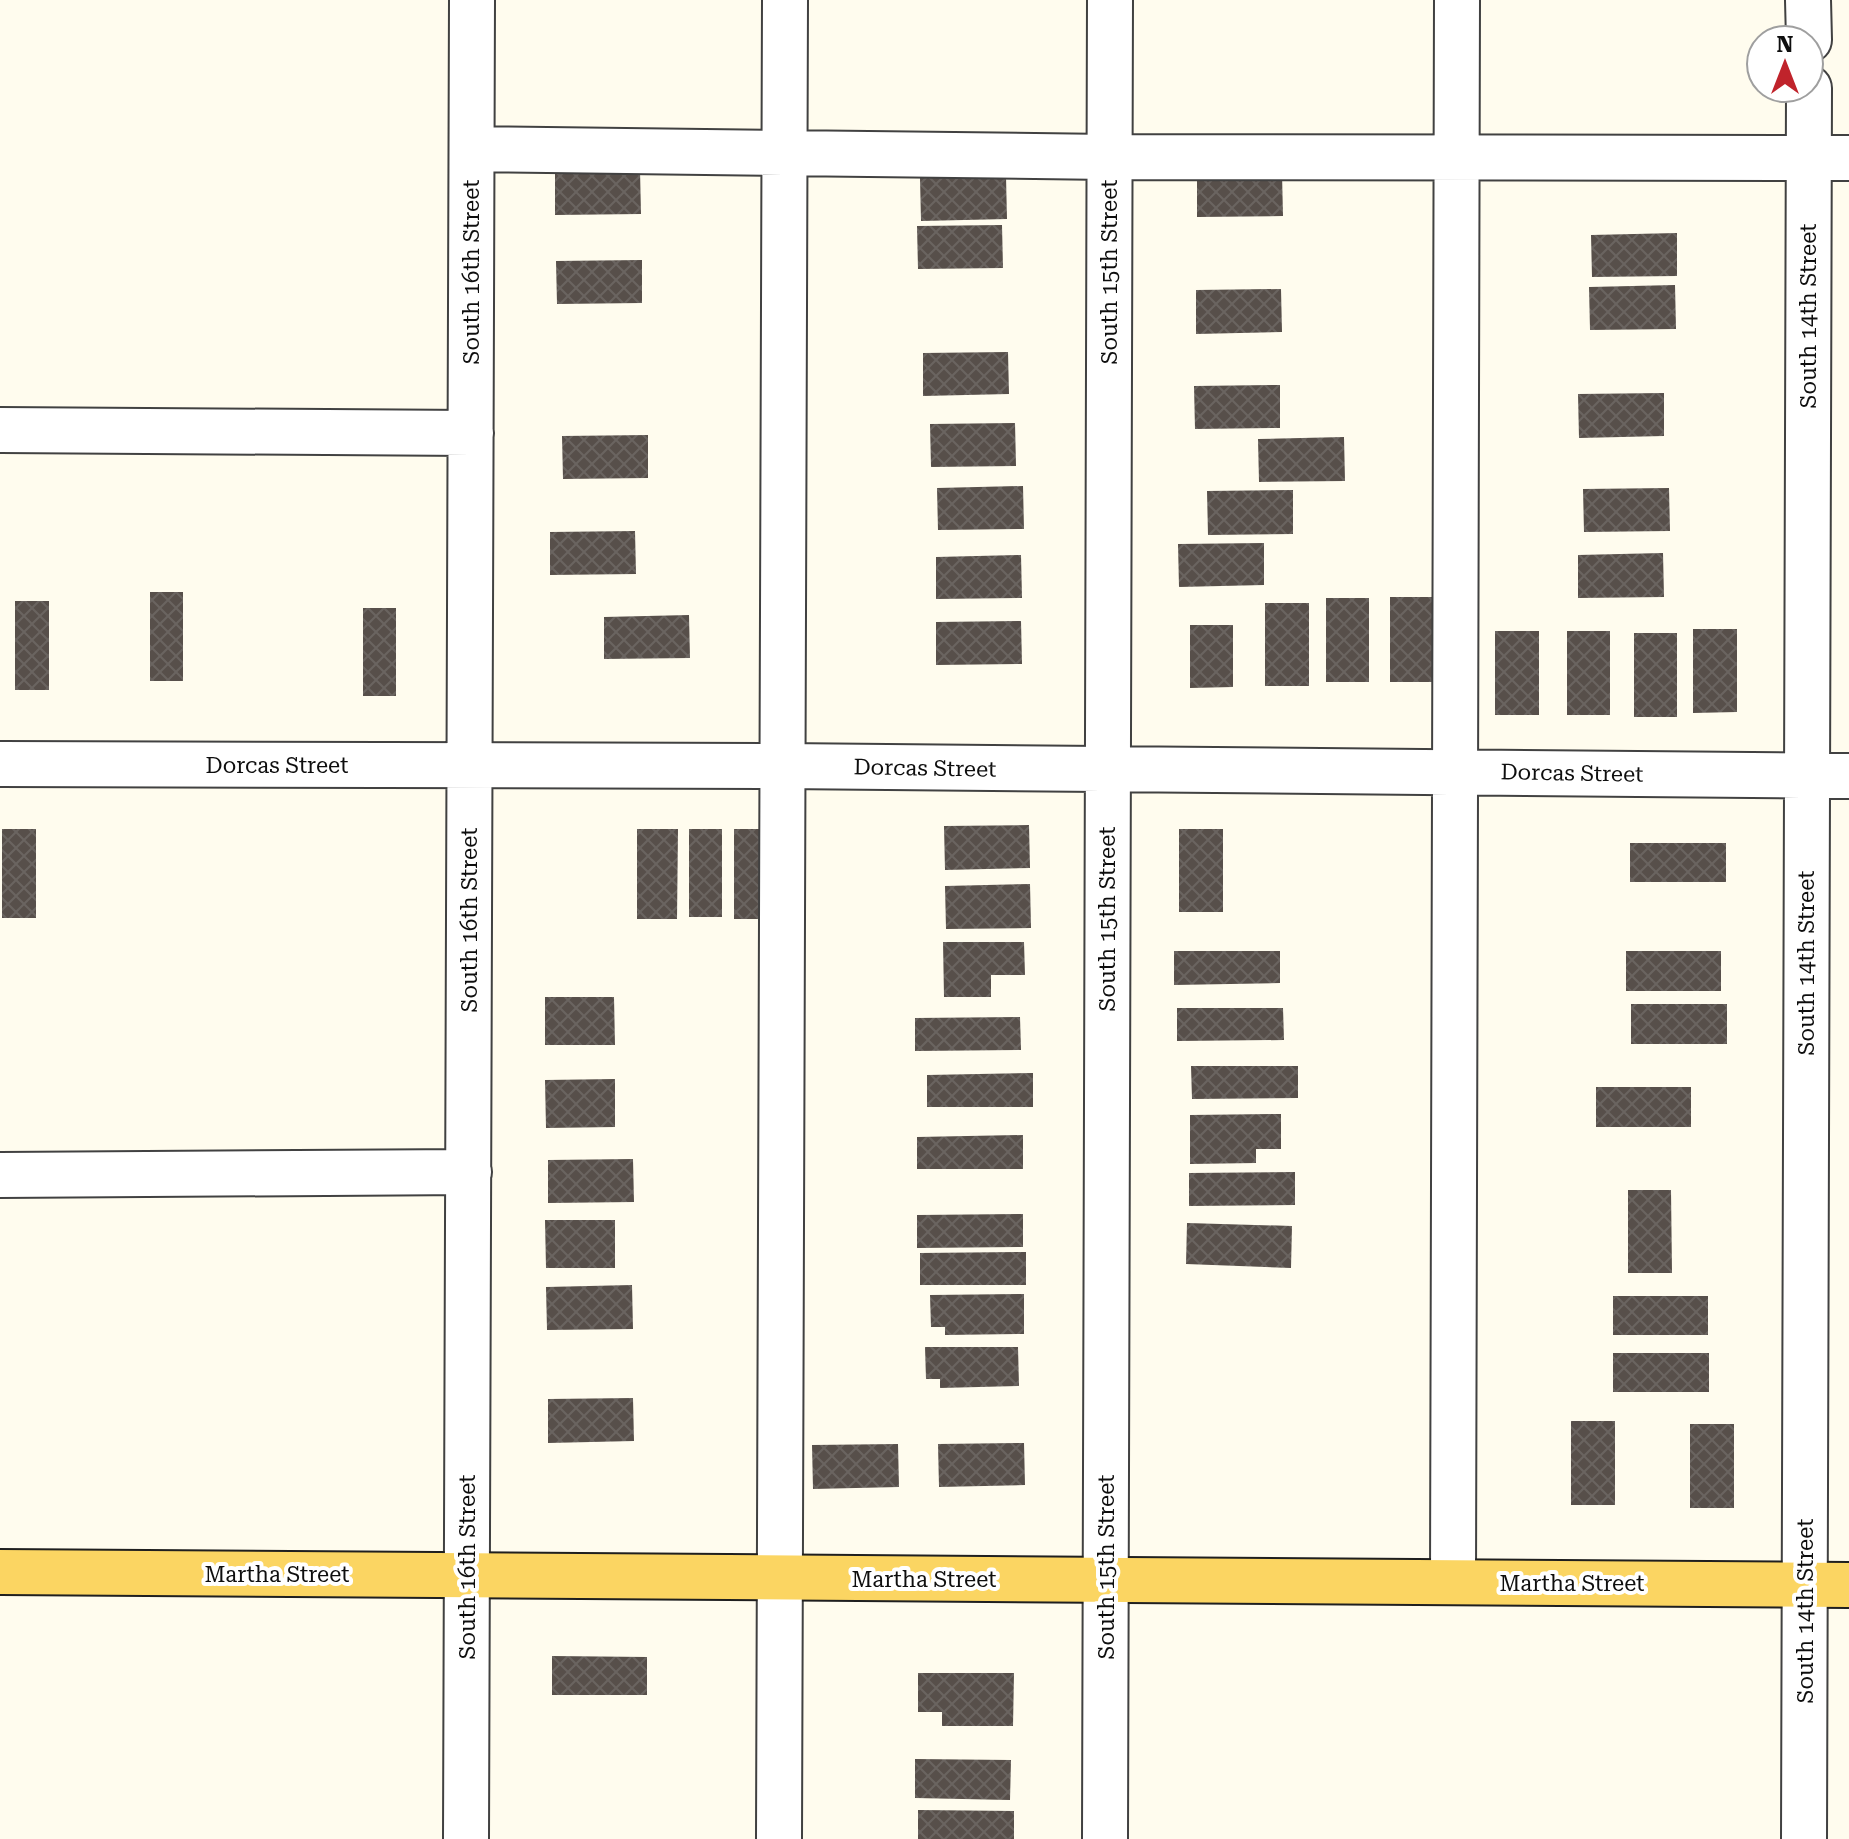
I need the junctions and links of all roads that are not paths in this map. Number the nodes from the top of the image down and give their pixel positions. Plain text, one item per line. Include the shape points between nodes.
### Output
1 (472, 0) edge
2 (785, 0) edge
3 (1110, 0) edge
4 (1457, 0) edge
5 (1808, 0) edge
6 (1809, 24) edge
7 (1814, 104) edge
8 (472, 149) junction
9 (785, 155) junction
10 (1457, 156) junction
11 (1109, 157) junction
12 (1829, 158) edge
13 (0, 430) edge
14 (471, 433) junction
15 (0, 764) edge
16 (470, 766) junction
17 (783, 766) junction
18 (1107, 771) junction
19 (1458, 772) junction
20 (1806, 776) junction
21 (1849, 776) edge
22 (469, 1172) junction
23 (0, 1175) edge
24 (0, 1572) edge
25 (467, 1576) junction
26 (780, 1578) junction
27 (1106, 1580) junction
28 (1453, 1582) junction
29 (1805, 1585) junction
30 (1849, 1585) edge
31 (466, 1839) edge
32 (779, 1839) edge
33 (1105, 1839) edge
34 (1804, 1839) edge

1 - 8 street, South 16th Street
2 - 9 street
3 - 11 street, South 15th Street
4 - 10 street
5 - 6 street
7 - 12 street, South 14th Street
8 - 9 street
8 - 14 street, South 16th Street
9 - 11 street
9 - 17 street
10 - 11 street
10 - 12 street
10 - 19 street
11 - 18 street, South 15th Street
12 - 20 street, South 14th Street
13 - 14 street
14 - 16 street, South 16th Street
15 - 16 street, Dorcas Street
16 - 17 street, Dorcas Street
16 - 22 street, South 16th Street
17 - 18 street, Dorcas Street
17 - 26 street
18 - 19 street, Dorcas Street
18 - 27 street, South 15th Street
19 - 20 street, Dorcas Street
19 - 28 street
20 - 21 street, Dorcas Street
20 - 29 street, South 14th Street
22 - 23 street
22 - 25 street, South 16th Street
24 - 25 main road, Martha Street
25 - 26 main road, Martha Street
25 - 31 street, South 16th Street
26 - 27 main road, Martha Street
26 - 32 street
27 - 28 main road, Martha Street
27 - 33 street, South 15th Street
28 - 29 main road, Martha Street
29 - 30 main road, Martha Street
29 - 34 street, South 14th Street

